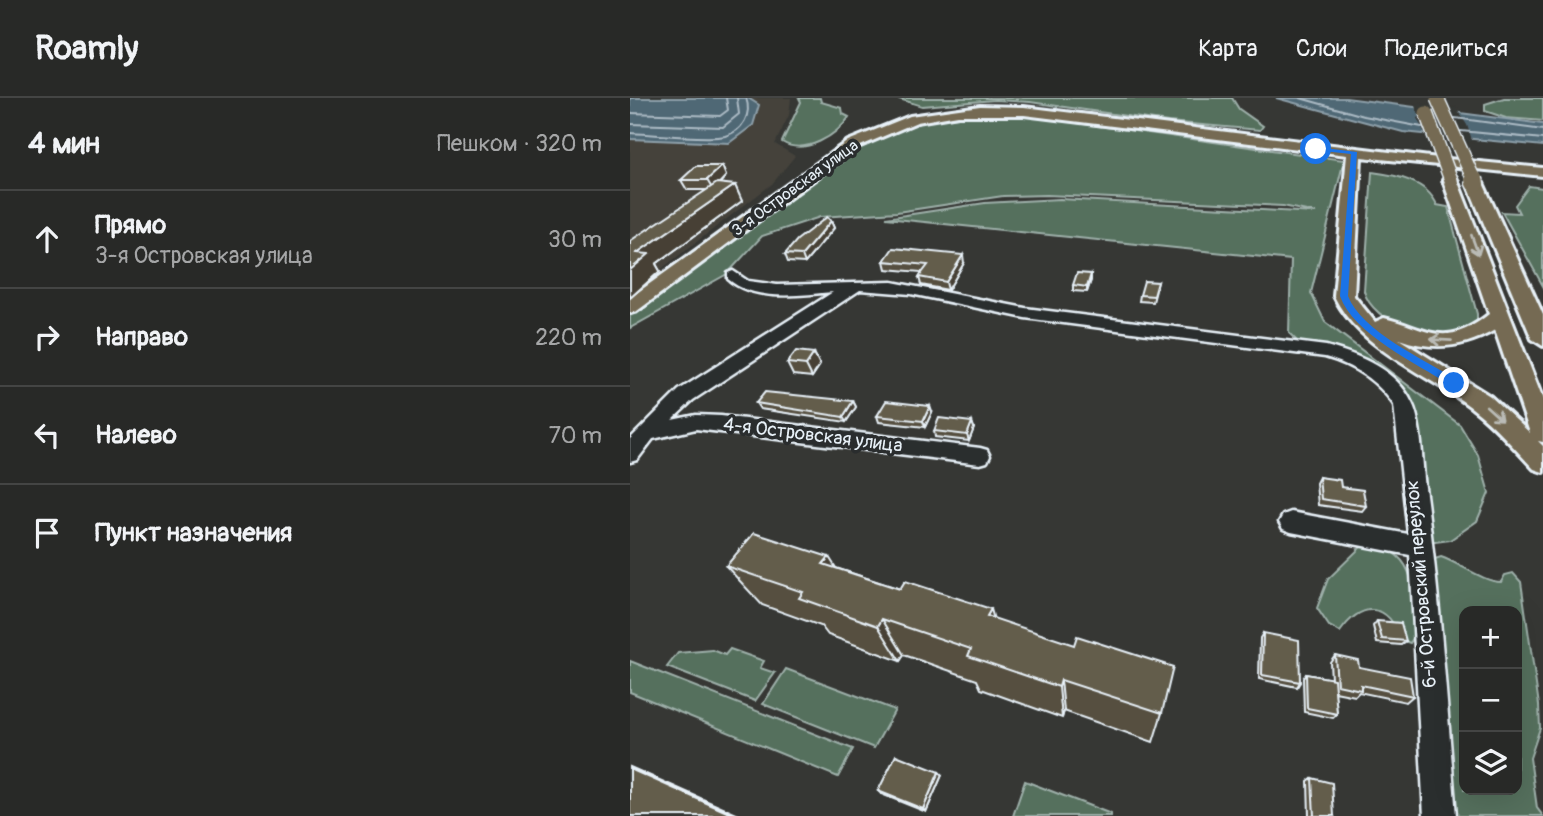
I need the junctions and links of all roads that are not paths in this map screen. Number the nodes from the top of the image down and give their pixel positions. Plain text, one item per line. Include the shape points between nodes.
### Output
1 (1420, 98) edge
2 (1437, 98) edge
3 (1359, 153) junction
4 (1543, 174) edge
5 (1482, 176) junction
6 (733, 275) dead end
7 (850, 288) junction
8 (630, 307) edge
9 (1501, 315) junction
10 (1540, 328) edge
11 (646, 433) junction
12 (1543, 433) edge
13 (630, 454) edge
14 (981, 456) dead end
15 (1543, 462) edge
16 (1291, 522) dead end
17 (1421, 547) junction
18 (1440, 816) edge

1 -> 9 main road, bridge
2 - 5 main road, bridge
3 - 4 main road, 3-я Островская улица
3 - 8 main road, 3-я Островская улица via 1024,111 978,109 919,117 853,144
9 -> 3 main road via 1476,334 1450,341 1408,335 1366,310 1359,288
3 -> 15 main road via 1344,296 1349,310 1483,404
4 - 5 main road
5 - 10 main road
6 - 7 street via 744,285 776,289
7 - 11 street via 686,395
7 - 17 street, 6-й Островский переулок via 897,288 1025,313 1326,352 1367,368 1392,387 1404,405
9 - 12 main road
11 - 13 street
11 - 14 street, 4-я Островская улица via 696,422
16 - 17 street
17 - 18 street, 6-й Островский переулок

